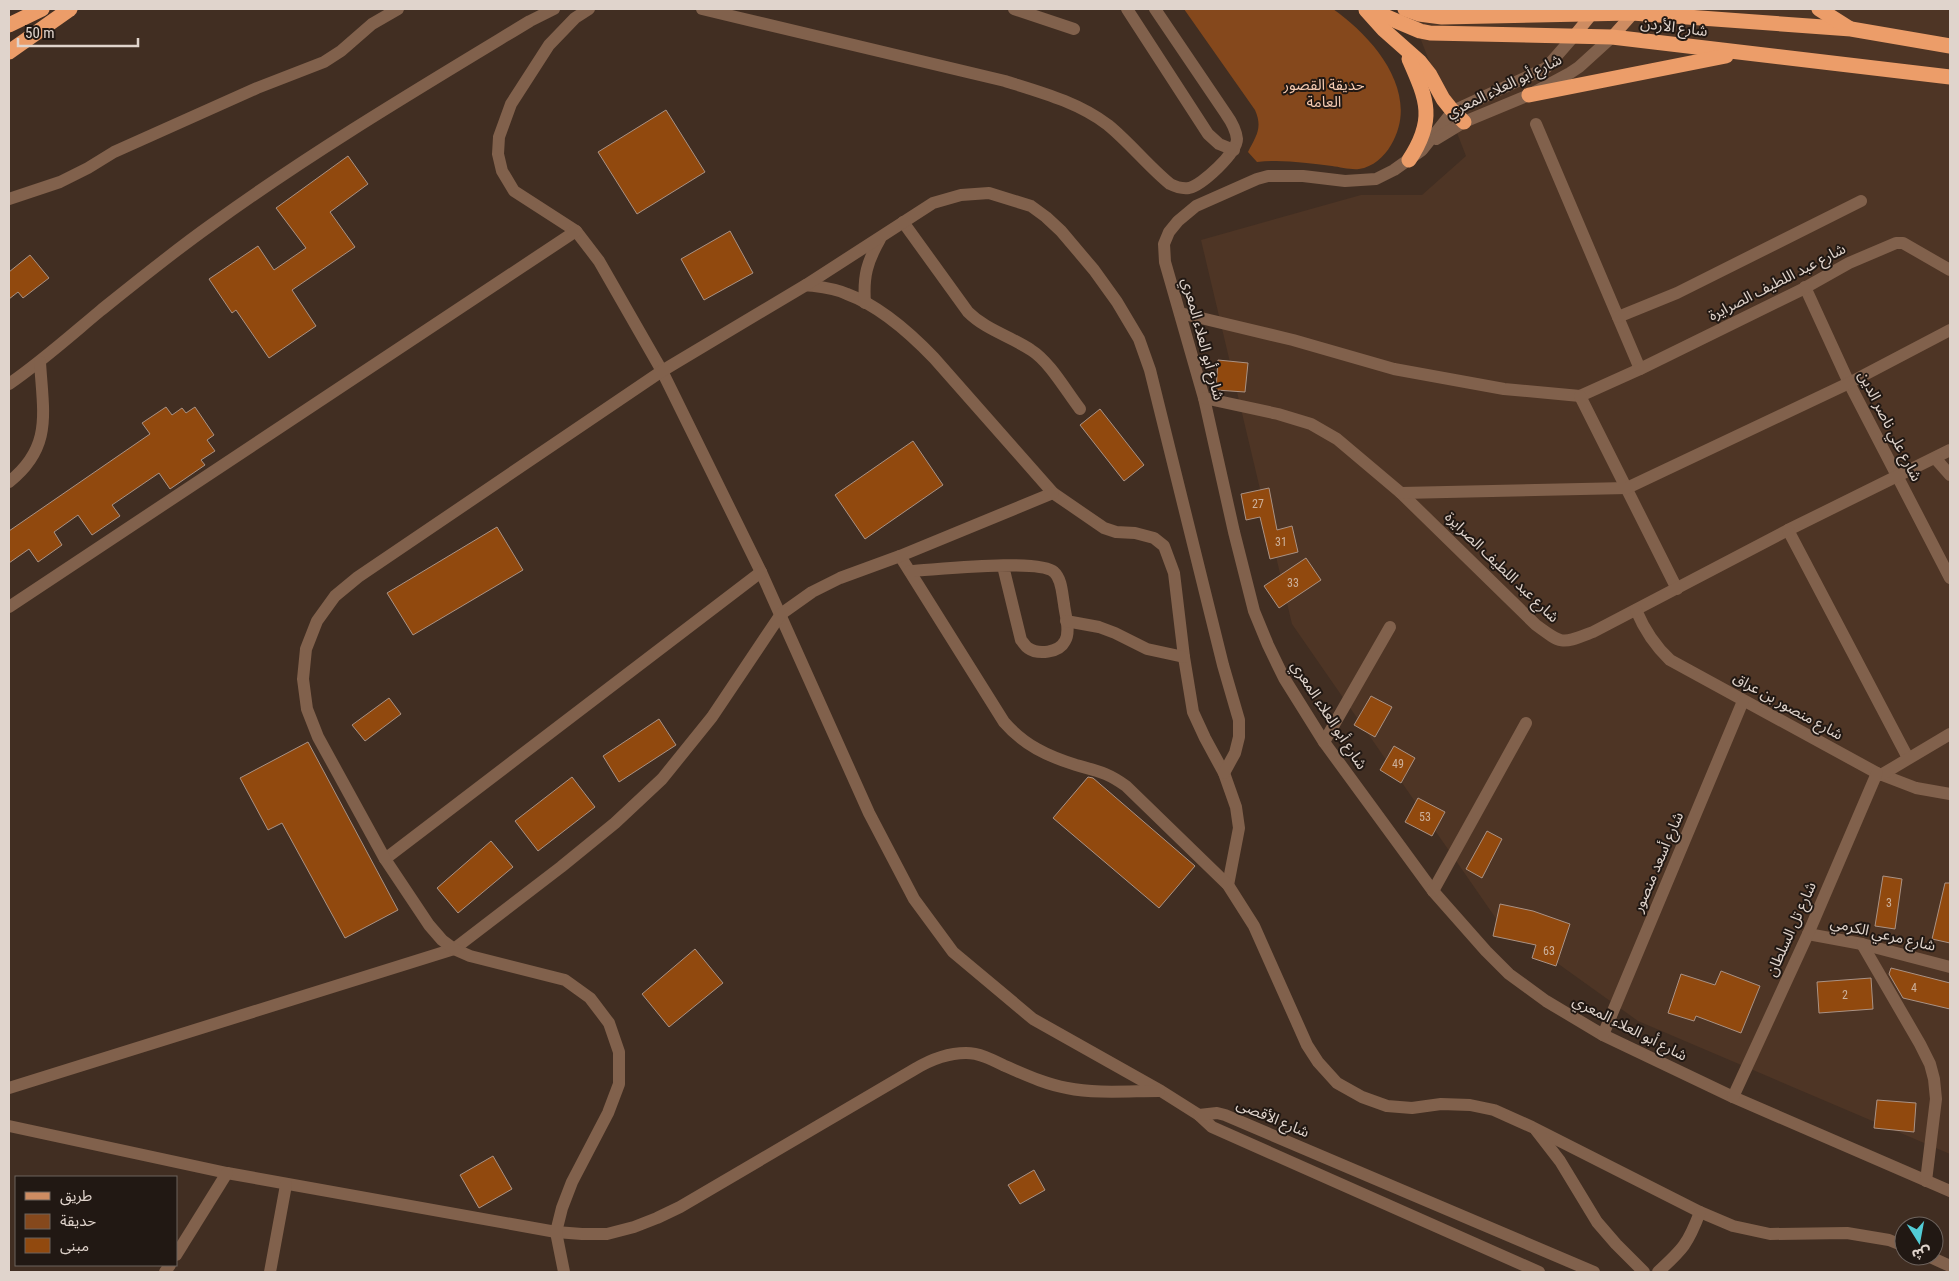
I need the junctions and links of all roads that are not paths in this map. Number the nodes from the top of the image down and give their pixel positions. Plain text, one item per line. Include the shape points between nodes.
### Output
1 (42, 9) edge
2 (70, 9) edge
3 (398, 9) edge
4 (554, 9) edge
5 (589, 9) edge
6 (702, 9) edge
7 (1014, 9) edge
8 (1127, 9) edge
9 (1155, 9) edge
10 (1366, 9) edge
11 (1405, 9) edge
12 (1819, 9) edge
13 (1593, 11) edge
14 (1635, 11) edge
15 (9, 25) edge
16 (1074, 29) dead end
17 (1851, 29) junction
18 (1574, 36) junction
19 (1612, 37) junction
20 (1950, 46) edge
21 (1404, 48) junction
22 (9, 52) edge
23 (1742, 53) junction
24 (1950, 77) edge
25 (1529, 95) junction
26 (1453, 112) junction
27 (1464, 122) junction
28 (1536, 124) dead end
29 (1430, 143) junction
30 (1234, 150) junction
31 (1409, 160) junction
32 (9, 199) edge
33 (1861, 201) dead end
34 (903, 222) junction
35 (576, 231) junction
36 (881, 236) junction
37 (1950, 270) edge
38 (806, 286) junction
39 (1805, 288) junction
40 (865, 303) junction
41 (1180, 312) junction
42 (1618, 317) junction
43 (1950, 330) edge
44 (40, 362) junction
45 (1640, 369) junction
46 (662, 371) junction
47 (9, 384) edge
48 (1849, 384) junction
49 (1580, 396) junction
50 (1204, 398) junction
51 (1080, 409) dead end
52 (1950, 450) edge
53 (1935, 458) junction
54 (1897, 475) junction
55 (1950, 476) edge
56 (9, 482) edge
57 (1627, 488) junction
58 (1053, 493) junction
59 (1401, 493) junction
60 (1788, 530) junction
61 (900, 556) junction
62 (1003, 566) junction
63 (910, 571) junction
64 (761, 572) junction
65 (1950, 578) edge
66 (1677, 588) junction
67 (9, 608) edge
68 (1636, 610) junction
69 (781, 614) junction
70 (1066, 621) junction
71 (1390, 627) dead end
72 (1184, 657) junction
73 (1743, 701) junction
74 (1526, 723) dead end
75 (1950, 734) edge
76 (1324, 742) junction
77 (1908, 758) junction
78 (1224, 773) junction
79 (1879, 774) junction
80 (1950, 794) edge
81 (385, 859) junction
82 (1228, 884) junction
83 (1433, 891) junction
84 (1808, 934) junction
85 (1862, 944) junction
86 (454, 949) junction
87 (1950, 967) edge
88 (1603, 1035) junction
89 (9, 1088) edge
90 (1161, 1091) junction
91 (1733, 1097) junction
92 (1199, 1115) junction
93 (9, 1126) edge
94 (1532, 1127) junction
95 (227, 1173) junction
96 (1926, 1181) junction
97 (286, 1185) junction
98 (1950, 1191) edge
99 (1700, 1212) junction
100 (556, 1232) junction
101 (1894, 1242) edge
102 (178, 1252) edge
103 (270, 1272) edge
104 (564, 1272) edge
105 (1539, 1272) edge
106 (1594, 1272) edge
107 (1644, 1272) edge
108 (1658, 1272) edge

1 - 15 highway
2 - 22 highway
3 - 32 street via 372,24 324,62 114,152 60,182
4 - 44 street via 353,128 210,225
5 - 35 street via 570,22 549,45 511,104 499,137 498,154 502,171 514,191
6 - 30 street via 1046,93 1107,125 1163,178 1179,188 1198,185
7 - 16 street
8 - 30 street via 1208,134 1219,144
9 - 30 street via 1232,124 1237,140
10 - 18 highway, شارع الأردن via 1430,33
10 - 21 highway
11 - 13 highway, شارع الأردن via 1442,17
12 - 17 highway
13 - 14 highway, شارع الأردن
13 - 18 main road, شارع أبو العلاء المعري
14 - 17 highway, شارع الأردن
14 - 19 main road, شارع أبو العلاء المعري
17 - 20 highway, شارع الأردن
18 - 19 highway, شارع الأردن
18 - 26 street, شارع أبو العلاء المعري via 1546,68
19 - 23 highway, شارع الأردن
19 - 25 street, شارع أبو العلاء المعري via 1579,67
21 - 26 highway via 1419,61
21 - 31 highway via 1420,82 1426,113 1421,141
23 - 24 highway, شارع الأردن
23 - 25 highway
25 - 27 street, شارع أبو العلاء المعري
26 - 27 highway
26 - 29 street, شارع أبو العلاء المعري
27 - 29 street, شارع أبو العلاء المعري
28 - 42 street
29 - 31 street, شارع أبو العلاء المعري
31 - 41 street, شارع أبو العلاء المعري via 1376,179 1345,181 1268,176 1196,206 1178,221 1164,244 1165,262
33 - 42 street via 1677,293
34 - 36 street
34 - 51 street via 968,312 979,322 1033,351
34 - 78 street via 933,202 962,195 989,193 1031,206 1061,230 1094,270 1139,339 1150,370 1239,720 1235,753
35 - 46 street via 599,261
35 - 67 street
36 - 38 street
36 - 40 street via 866,268
37 - 39 street, شارع عبد اللطيف الصرايرة via 1903,243 1896,243 1849,263
38 - 40 street via 846,293
38 - 46 street
39 - 45 street, شارع عبد اللطيف الصرايرة
39 - 48 street, شارع علي ناصر الدين
40 - 58 street via 903,329 934,358
41 - 49 street, شارع عبد اللطيف الصرايرة via 1394,369 1504,389
41 - 50 street, شارع أبو العلاء المعري
42 - 45 street
43 - 48 street
44 - 47 street
44 - 56 street via 43,432 35,453
45 - 49 street, شارع عبد اللطيف الصرايرة
46 - 64 street
46 - 81 street via 358,576 335,596 317,621 306,649 303,679 307,709 318,737
48 - 54 street, شارع علي ناصر الدين
48 - 57 street
49 - 57 street
50 - 59 street, شارع عبد اللطيف الصرايرة via 1311,424 1337,439
50 - 76 street, شارع أبو العلاء المعري via 1254,611 1284,678
52 - 53 street, شارع عبد اللطيف الصرايرة
53 - 54 street, شارع عبد اللطيف الصرايرة
53 - 55 street
54 - 60 street, شارع عبد اللطيف الصرايرة
54 - 65 street, شارع علي ناصر الدين
57 - 59 street
57 - 66 street
58 - 61 street
58 - 72 street via 1104,528 1154,538 1164,546 1174,573
59 - 68 street, شارع عبد اللطيف الصرايرة via 1536,625 1557,641 1578,638
60 - 66 street, شارع عبد اللطيف الصرايرة
60 - 77 street
61 - 63 street
61 - 69 street via 840,578 812,592
62 - 63 street
62 - 70 street via 1046,567 1054,572 1059,579
62 - 70 street via 1020,640 1028,648 1038,652 1058,649 1068,634
63 - 82 street via 1014,734 1029,746 1061,760 1113,776
64 - 69 street
64 - 81 street
66 - 68 street, شارع عبد اللطيف الصرايرة
68 - 73 street, شارع منصور بن عراق via 1657,648 1670,660
69 - 86 street via 712,717 662,779 561,867
69 - 90 street via 874,821 914,899 953,952 1033,1019
70 - 72 street via 1099,627 1147,649
71 - 76 street
72 - 78 street via 1193,712
73 - 79 street, شارع منصور بن عراق
73 - 88 street, شارع أسعد منصور
74 - 83 street
75 - 77 street
76 - 83 street, شارع أبو العلاء المعري
77 - 79 street
78 - 82 street via 1236,807 1238,828
79 - 80 street, شارع منصور بن عراق via 1916,788
79 - 84 street, شارع تل السلطان
81 - 86 street via 429,925
82 - 94 street via 1254,926 1307,1045 1337,1083 1387,1106 1470,1106 1494,1110
83 - 88 street, شارع أبو العلاء المعري via 1498,964 1546,1001
84 - 85 street, شارع مرعي الكرمي
84 - 91 street, شارع تل السلطان
85 - 87 street, شارع مرعي الكرمي
85 - 96 street via 1930,1064 1936,1099
86 - 89 street
86 - 100 street via 565,980 590,998 609,1023 619,1052 618,1084 608,1113 572,1182
88 - 91 street, شارع أبو العلاء المعري
90 - 92 street
90 - 100 street via 1068,1089 1042,1082 983,1056 966,1053 947,1056 931,1060 657,1218 607,1234
91 - 96 street, شارع أبو العلاء المعري
92 - 105 street via 1220,1131
92 - 106 street, شارع الأقصى via 1225,1115
93 - 95 street
94 - 99 street
94 - 107 street via 1560,1161 1597,1222
95 - 97 street
95 - 102 street
96 - 98 street, شارع أبو العلاء المعري
97 - 100 street
97 - 103 street
99 - 101 street via 1750,1231 1790,1235 1847,1233
99 - 108 street via 1684,1248
100 - 104 street

